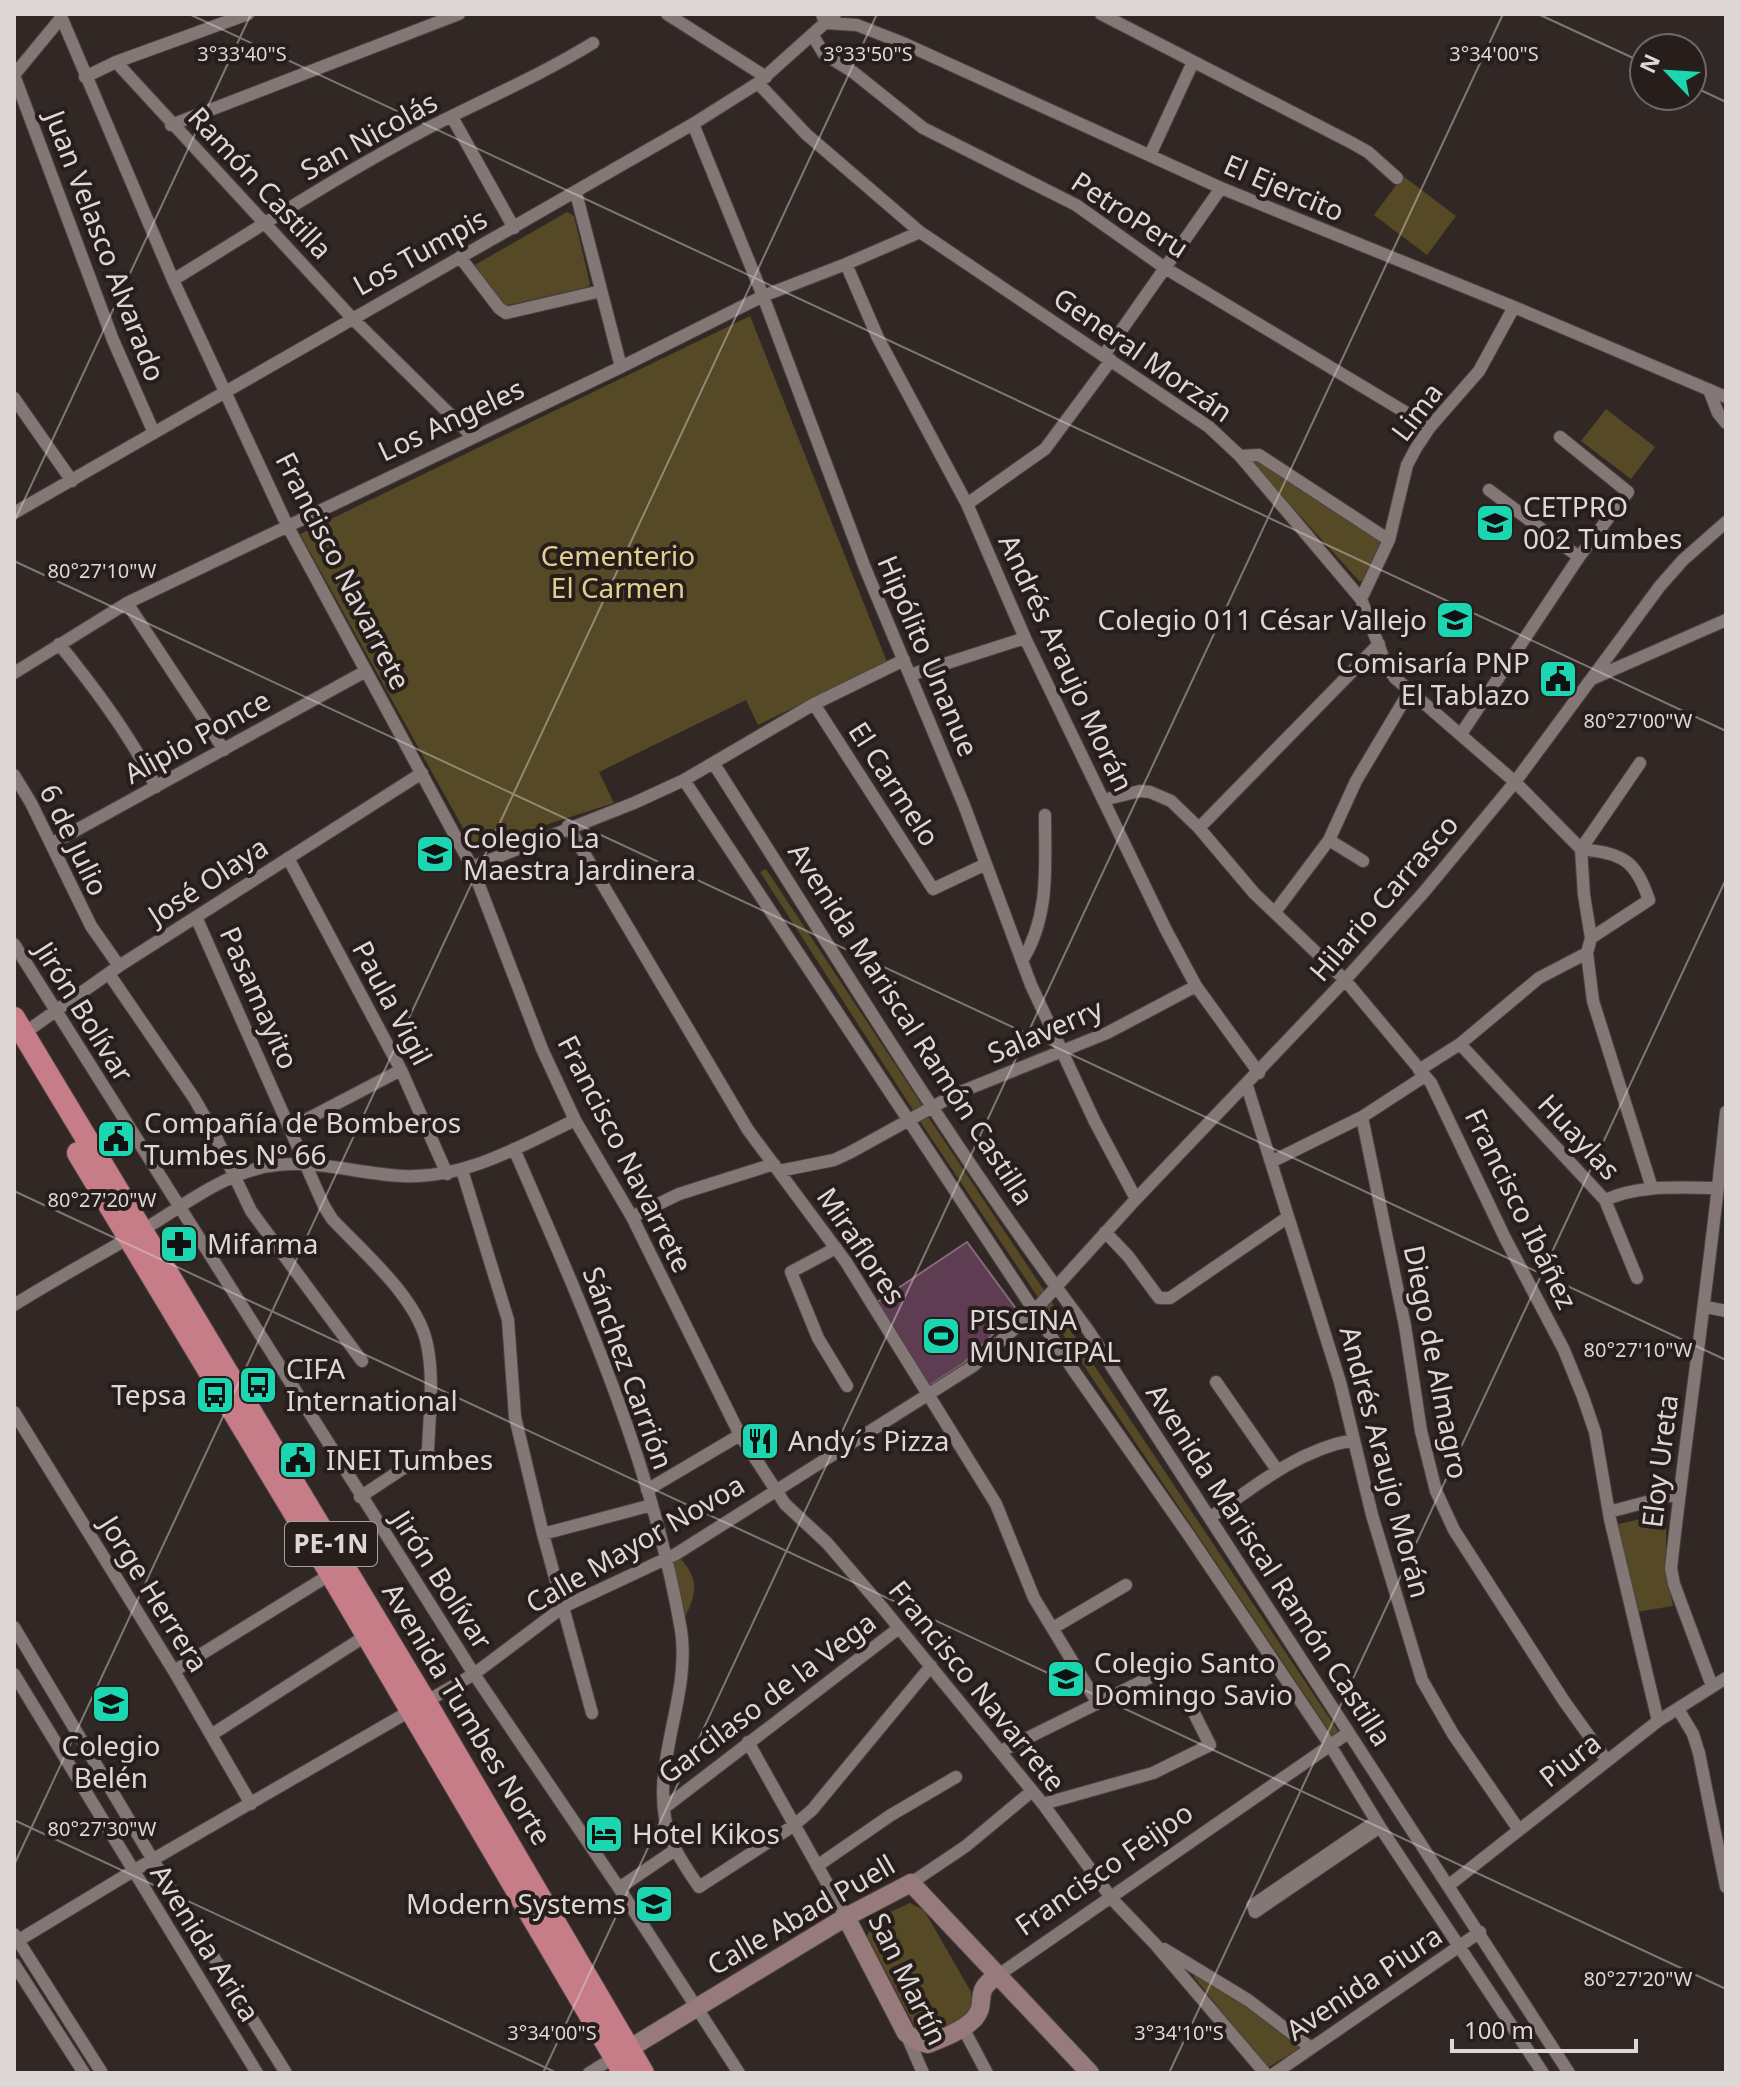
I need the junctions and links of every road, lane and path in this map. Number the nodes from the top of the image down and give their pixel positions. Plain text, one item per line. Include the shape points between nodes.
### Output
1 (248, 14) edge
2 (459, 14) edge
3 (667, 14) edge
4 (1101, 14) edge
5 (60, 16) edge
6 (827, 17) edge
7 (813, 36) junction
8 (593, 43) dead end
9 (116, 62) junction
10 (1193, 62) junction
11 (14, 75) edge
12 (85, 77) junction
13 (762, 80) junction
14 (452, 117) junction
15 (693, 124) junction
16 (171, 125) junction
17 (1150, 155) junction
18 (1397, 178) dead end
19 (1221, 188) junction
20 (576, 193) junction
21 (266, 223) junction
22 (514, 228) junction
23 (920, 232) junction
24 (460, 257) junction
25 (846, 264) junction
26 (1165, 268) junction
27 (173, 280) junction
28 (601, 291) junction
29 (763, 296) junction
30 (1514, 307) junction
31 (352, 318) junction
32 (1107, 358) junction
33 (621, 367) junction
34 (227, 390) junction
35 (1709, 390) junction
36 (1726, 397) edge
37 (14, 398) edge
38 (1726, 423) edge
39 (1430, 427) junction
40 (154, 433) junction
41 (473, 437) junction
42 (1560, 437) dead end
43 (1240, 456) junction
44 (72, 481) junction
45 (1489, 490) dead end
46 (967, 504) junction
47 (14, 513) edge
48 (1726, 522) edge
49 (287, 525) junction
50 (1389, 540) junction
51 (1579, 557) junction
52 (1361, 599) junction
53 (127, 603) junction
54 (1726, 620) edge
55 (1025, 638) junction
56 (59, 644) junction
57 (1379, 644) junction
58 (904, 660) junction
59 (366, 671) junction
60 (14, 673) edge
61 (910, 675) junction
62 (1591, 680) junction
63 (1409, 692) junction
64 (814, 704) junction
65 (1461, 734) junction
66 (224, 750) junction
67 (1640, 763) dead end
68 (714, 764) junction
69 (422, 773) junction
70 (14, 775) edge
71 (684, 780) junction
72 (1515, 782) junction
73 (156, 787) junction
74 (1103, 800) junction
75 (1045, 815) dead end
76 (568, 826) junction
77 (1199, 828) junction
78 (1329, 840) junction
79 (51, 844) junction
80 (1581, 849) junction
81 (288, 858) junction
82 (1363, 861) dead end
83 (986, 864) junction
84 (472, 867) junction
85 (1275, 912) junction
86 (196, 917) junction
87 (1591, 938) junction
88 (14, 944) edge
89 (1587, 953) junction
90 (1022, 961) junction
91 (114, 970) junction
92 (1345, 980) junction
93 (1196, 986) junction
94 (56, 1012) junction
95 (17, 1032) edge
96 (1460, 1044) junction
97 (1061, 1052) junction
98 (401, 1070) junction
99 (1259, 1073) junction
100 (1422, 1073) junction
101 (1247, 1086) junction
102 (934, 1107) junction
103 (1726, 1112) edge
104 (1362, 1117) junction
105 (575, 1120) junction
106 (909, 1122) junction
107 (290, 1128) junction
108 (514, 1149) junction
109 (303, 1162) junction
110 (1271, 1162) junction
111 (777, 1168) junction
112 (462, 1170) junction
113 (447, 1174) junction
114 (235, 1175) junction
115 (1652, 1188) junction
116 (1717, 1188) junction
117 (1136, 1199) junction
118 (1605, 1200) junction
119 (179, 1208) junction
120 (632, 1217) junction
121 (1288, 1217) junction
122 (1105, 1232) junction
123 (136, 1234) junction
124 (836, 1248) junction
125 (1637, 1278) dead end
126 (1056, 1286) junction
127 (14, 1305) edge
128 (1706, 1307) junction
129 (1036, 1309) junction
130 (1726, 1311) edge
131 (362, 1361) dead end
132 (1216, 1382) dead end
133 (847, 1386) dead end
134 (928, 1395) junction
135 (14, 1412) edge
136 (740, 1435) junction
137 (1353, 1440) junction
138 (1277, 1470) junction
139 (647, 1490) junction
140 (775, 1490) junction
141 (1680, 1493) junction
142 (360, 1497) junction
143 (652, 1505) junction
144 (1609, 1512) junction
145 (1211, 1517) junction
146 (543, 1534) junction
147 (664, 1559) junction
148 (331, 1574) junction
149 (1126, 1585) dead end
150 (563, 1607) junction
151 (14, 1627) edge
152 (899, 1628) junction
153 (1053, 1628) junction
154 (367, 1635) junction
155 (1181, 1662) dead end
156 (931, 1666) junction
157 (174, 1671) junction
158 (14, 1674) edge
159 (474, 1674) junction
160 (1726, 1678) edge
161 (1712, 1686) junction
162 (1097, 1702) junction
163 (418, 1707) junction
164 (1678, 1709) junction
165 (592, 1713) dead end
166 (1195, 1715) dead end
167 (1658, 1721) junction
168 (1348, 1733) junction
169 (211, 1735) junction
170 (748, 1742) junction
171 (1330, 1745) junction
172 (1001, 1751) junction
173 (1607, 1761) junction
174 (956, 1777) dead end
175 (1032, 1791) junction
176 (251, 1804) junction
177 (1043, 1804) junction
178 (664, 1808) junction
179 (1378, 1824) junction
180 (793, 1826) junction
181 (1519, 1830) junction
182 (675, 1850) junction
183 (153, 1860) junction
184 (817, 1866) junction
185 (133, 1871) junction
186 (911, 1883) junction
187 (1448, 1886) junction
188 (1726, 1887) edge
189 (619, 1888) junction
190 (1112, 1899) junction
191 (846, 1917) junction
192 (1480, 1932) junction
193 (16, 1939) edge
194 (1155, 1944) junction
195 (1459, 1946) junction
196 (14, 1964) edge
197 (997, 1976) junction
198 (698, 2008) junction
199 (963, 2028) junction
200 (906, 2033) junction
201 (1311, 2048) junction
202 (623, 2060) edge
203 (84, 2073) edge
204 (102, 2073) edge
205 (257, 2073) edge
206 (286, 2073) edge
207 (589, 2073) edge
208 (643, 2073) edge
209 (739, 2073) edge
210 (923, 2073) edge
211 (987, 2073) edge
212 (1090, 2073) edge
213 (1265, 2073) edge
214 (1275, 2073) edge
215 (1543, 2073) edge
216 (1569, 2073) edge

1 - 9 street
2 - 16 street
3 - 13 street, General Morzán
4 - 10 street
5 - 11 street
5 - 12 street, Francisco Navarrete
6 - 7 street, Los Tumpis
6 - 17 street, El Ejercito via 903,43
7 - 13 street, Los Tumpis
7 - 26 street, PetroPeru via 824,54 923,128 1076,205
8 - 14 street, San Nicolás
9 - 12 street
9 - 16 street, Ramón Castilla
10 - 17 street
10 - 18 street via 1368,152
11 - 40 street, Juan Velasco Alvarado via 113,340
12 - 27 street, Francisco Navarrete
13 - 15 street, Los Tumpis
13 - 23 street, General Morzán via 806,134
14 - 21 street, San Nicolás
14 - 22 street
15 - 20 street, Los Tumpis
15 - 29 street, Hipólito Unanue
16 - 21 street, Ramón Castilla
17 - 19 street, El Ejercito
19 - 26 street
19 - 30 street, El Ejercito
20 - 22 street, Los Tumpis
20 - 28 street
21 - 27 street, San Nicolás
21 - 31 street, Ramón Castilla
22 - 24 street, Los Tumpis
23 - 25 street, Los Angeles
23 - 32 street, General Morzán
24 - 28 street via 506,313
24 - 31 street, Los Tumpis
25 - 29 street, Los Angeles
25 - 46 street, Andrés Araujo Morán via 878,338
26 - 32 street
26 - 39 street, PetroPeru
27 - 34 street, Francisco Navarrete
28 - 33 street
29 - 33 street, Los Angeles
29 - 58 street, Hipólito Unanue
30 - 35 street, El Ejercito
30 - 39 street, Lima via 1479,371
31 - 34 street, Los Tumpis
31 - 41 street, Ramón Castilla
32 - 43 street, General Morzán via 1209,427
32 - 46 street via 1045,449
33 - 41 street, Los Angeles
34 - 40 street, Los Tumpis
34 - 49 street, Francisco Navarrete
35 - 36 street, El Ejercito
35 - 38 street
37 - 44 street
39 - 50 street, Lima via 1407,465
40 - 44 street, Los Tumpis
41 - 49 street, Los Angeles
42 - 51 street via 1628,492
43 - 50 street via 1259,455
43 - 52 street, General Morzán
44 - 47 street, Los Tumpis
45 - 51 street
46 - 55 street, Andrés Araujo Morán
48 - 62 street, Hilario Carrasco via 1660,586
49 - 53 street, Los Angeles
49 - 59 street, Francisco Navarrete
50 - 52 street, Lima
51 - 65 street
52 - 57 street, General Morzán
53 - 56 street, Los Angeles
53 - 66 street
54 - 62 street
55 - 61 street
55 - 74 street, Andrés Araujo Morán
56 - 60 street, Los Angeles
56 - 73 street
57 - 63 street, General Morzán via 1386,665
57 - 77 street
58 - 61 street, Hipólito Unanue
58 - 64 street
59 - 66 street, Alipio Ponce
59 - 69 street, Francisco Navarrete
61 - 83 street, Hipólito Unanue
62 - 72 street, Hilario Carrasco
63 - 65 street, General Morzán
63 - 78 street via 1356,781
64 - 68 street
64 - 83 street, El Carmelo via 933,889
65 - 72 street, General Morzán
66 - 73 street, Alipio Ponce
67 - 80 street
68 - 71 street
68 - 102 street, Avenida Mariscal Ramón Castilla
69 - 81 street, José Olaya
69 - 84 street, Francisco Navarrete
70 - 79 street, 6 de Julio
71 - 76 street
71 - 106 street, Avenida Mariscal Ramón Castilla
72 - 80 street, General Morzán
72 - 92 street, Hilario Carrasco
73 - 79 street, Alipio Ponce
74 - 77 street, Francisco Ibáñez via 1150,792 1171,801
74 - 93 street, Andrés Araujo Morán
75 - 90 street via 1042,914
76 - 84 street
76 - 111 street, Miraflores via 748,1130
77 - 85 street, Francisco Ibáñez
78 - 82 street
78 - 85 street
79 - 91 street, 6 de Julio
80 - 87 street
80 - 87 street via 1609,852 1633,867 1649,900
81 - 86 street, José Olaya
81 - 98 street, Paula Vigil
83 - 90 street, Hipólito Unanue
84 - 105 street, Francisco Navarrete
85 - 92 street, Francisco Ibáñez
86 - 91 street, José Olaya
86 - 107 street, Pasamayito
87 - 89 street
88 - 94 street, Jirón Bolívar
89 - 96 street via 1539,978
89 - 115 street via 1604,1042
90 - 97 street, Hipólito Unanue
91 - 94 street, José Olaya
91 - 114 street, 6 de Julio
92 - 99 street, Hilario Carrasco
92 - 100 street, Francisco Ibáñez
93 - 97 street, Salaverry
93 - 99 street, Andrés Araujo Morán
94 - 95 street, José Olaya
94 - 119 street, Jirón Bolívar
95 - 123 highway, Avenida Tumbes Norte / PE-1N
96 - 100 street
96 - 118 street, Huaylas
97 - 102 street, Salaverry
97 - 117 street, Hipólito Unanue
98 - 107 street
98 - 113 street, Paula Vigil
99 - 101 street, Hilario Carrasco
100 - 104 street
100 - 144 street, Francisco Ibáñez via 1575,1374 1595,1432
101 - 110 street, Andrés Araujo Morán
101 - 117 street, Hilario Carrasco
102 - 106 street, Salaverry
102 - 126 street, Avenida Mariscal Ramón Castilla
103 - 116 street, Eloy Ureta
104 - 110 street
104 - 173 street, Diego de Almagro via 1436,1491 1454,1530
105 - 108 street
105 - 120 street, Francisco Navarrete
106 - 111 street, Salaverry via 834,1160
106 - 129 street, Avenida Mariscal Ramón Castilla
107 - 109 street, Pasamayito
108 - 112 street
108 - 139 street, Sánchez Carrión via 606,1367
109 - 113 street via 405,1177
109 - 114 street
109 - 142 street, Pasamayito via 332,1219 393,1284 427,1341 428,1452
110 - 121 street, Andrés Araujo Morán
111 - 120 street, Salaverry via 679,1194
111 - 124 street, Miraflores
112 - 113 street
112 - 146 street via 508,1320 515,1417
114 - 119 street
114 - 131 street, 6 de Julio via 251,1211
115 - 116 street
115 - 118 street
116 - 128 street, Eloy Ureta
117 - 122 street, Hilario Carrasco
118 - 125 street, Huaylas
119 - 123 street
119 - 142 street, Jirón Bolívar
120 - 136 street, Francisco Navarrete
121 - 122 street via 1170,1298 1159,1298
121 - 137 street, Andrés Araujo Morán
122 - 126 street, Hilario Carrasco
123 - 127 street
123 - 148 highway, Avenida Tumbes Norte / PE-1N
123 - 163 highway, Avenida Tumbes Norte / PE-1N
124 - 133 street via 791,1272 818,1338
124 - 134 street, Miraflores
126 - 129 street, Calle Mayor Novoa
126 - 145 street, Avenida Mariscal Ramón Castilla
128 - 130 street
128 - 141 street, Eloy Ureta
129 - 134 street, Calle Mayor Novoa via 973,1366
129 - 171 street, Avenida Mariscal Ramón Castilla
132 - 138 street
134 - 140 street, Calle Mayor Novoa
134 - 153 street, Miraflores via 996,1504 1023,1575
135 - 157 street, Jorge Herrera
136 - 139 street
136 - 140 street, Francisco Navarrete
137 - 138 street via 1314,1451
137 - 181 street, Andrés Araujo Morán via 1422,1680
138 - 145 street
139 - 143 street, Sánchez Carrión
140 - 147 street, Calle Mayor Novoa
140 - 152 street, Francisco Navarrete
141 - 144 street
141 - 161 street, Eloy Ureta via 1671,1568
142 - 159 street, Jirón Bolívar
143 - 146 street
143 - 147 street, Sánchez Carrión
144 - 167 street, Francisco Ibáñez
145 - 168 street, Avenida Mariscal Ramón Castilla
146 - 150 street
147 - 150 street, Calle Mayor Novoa
147 - 178 street, Sánchez Carrión via 683,1652 663,1778
148 - 154 highway, Avenida Tumbes Norte / PE-1N
148 - 157 street
149 - 153 street
150 - 159 street, Calle Mayor Novoa
150 - 165 street
151 - 183 street
152 - 156 street, Francisco Navarrete
152 - 170 street, Garcilaso de la Vega
153 - 162 street, Miraflores
154 - 163 highway, Avenida Tumbes Norte / PE-1N
154 - 169 street
155 - 162 street
156 - 172 street, Francisco Navarrete
156 - 180 street
157 - 169 street, Jorge Herrera
158 - 185 street, Avenida Arica
159 - 163 street, Calle Mayor Novoa
159 - 189 street, Jirón Bolívar
160 - 161 street, Piura
161 - 164 street, Piura
162 - 172 street
163 - 176 street, Calle Mayor Novoa
163 - 202 highway, Avenida Tumbes Norte / PE-1N
164 - 167 street, Piura
164 - 188 street via 1699,1753
166 - 177 street via 1210,1745 1153,1773
167 - 173 street, Piura
168 - 171 street, Francisco Feijoo
168 - 187 street, Avenida Mariscal Ramón Castilla
169 - 176 street, Jorge Herrera
170 - 178 street, Garcilaso de la Vega
170 - 180 street, San Martín
171 - 179 street, Avenida Mariscal Ramón Castilla
171 - 190 street, Francisco Feijoo
172 - 175 street, Francisco Navarrete
173 - 181 street, Piura
174 - 184 street
175 - 177 street, Francisco Navarrete
175 - 186 street, Calle Abad Puell
176 - 183 street, Calle Mayor Novoa
177 - 190 street, Francisco Navarrete
178 - 182 street, Sánchez Carrión
179 - 179 street via 1253,1905 1255,1912
179 - 195 street, Avenida Mariscal Ramón Castilla
180 - 182 street, Sánchez Carrión via 699,1887
180 - 184 street, San Martín
181 - 187 street, Piura
182 - 189 street
183 - 185 street, Calle Mayor Novoa
183 - 206 street
184 - 191 street, San Martín
185 - 193 street, Calle Mayor Novoa
185 - 205 street, Avenida Arica
186 - 191 main road, Calle Abad Puell
186 - 197 main road
187 - 192 street, Avenida Mariscal Ramón Castilla
189 - 198 street, Jirón Bolívar
190 - 194 street, Francisco Navarrete
190 - 197 street, Francisco Feijoo
191 - 198 main road, Calle Abad Puell
191 - 200 main road, San Martín
192 - 195 street, Avenida Piura
192 - 216 street, Avenida Mariscal Ramón Castilla
193 - 204 street
194 - 201 street via 1248,2000
194 - 213 street, Francisco Navarrete
195 - 201 street, Avenida Piura
195 - 215 street, Avenida Mariscal Ramón Castilla
196 - 203 street
197 - 199 main road, Francisco Feijoo via 985,1983 979,2011
197 - 212 main road
198 - 202 main road, Calle Abad Puell
198 - 209 street, Jirón Bolívar
199 - 200 main road via 928,2044
199 - 211 street
200 - 210 street, San Martín
201 - 214 street, Avenida Piura
202 - 207 street, Calle Abad Puell
202 - 208 highway, Avenida Tumbes Norte / PE-1N

